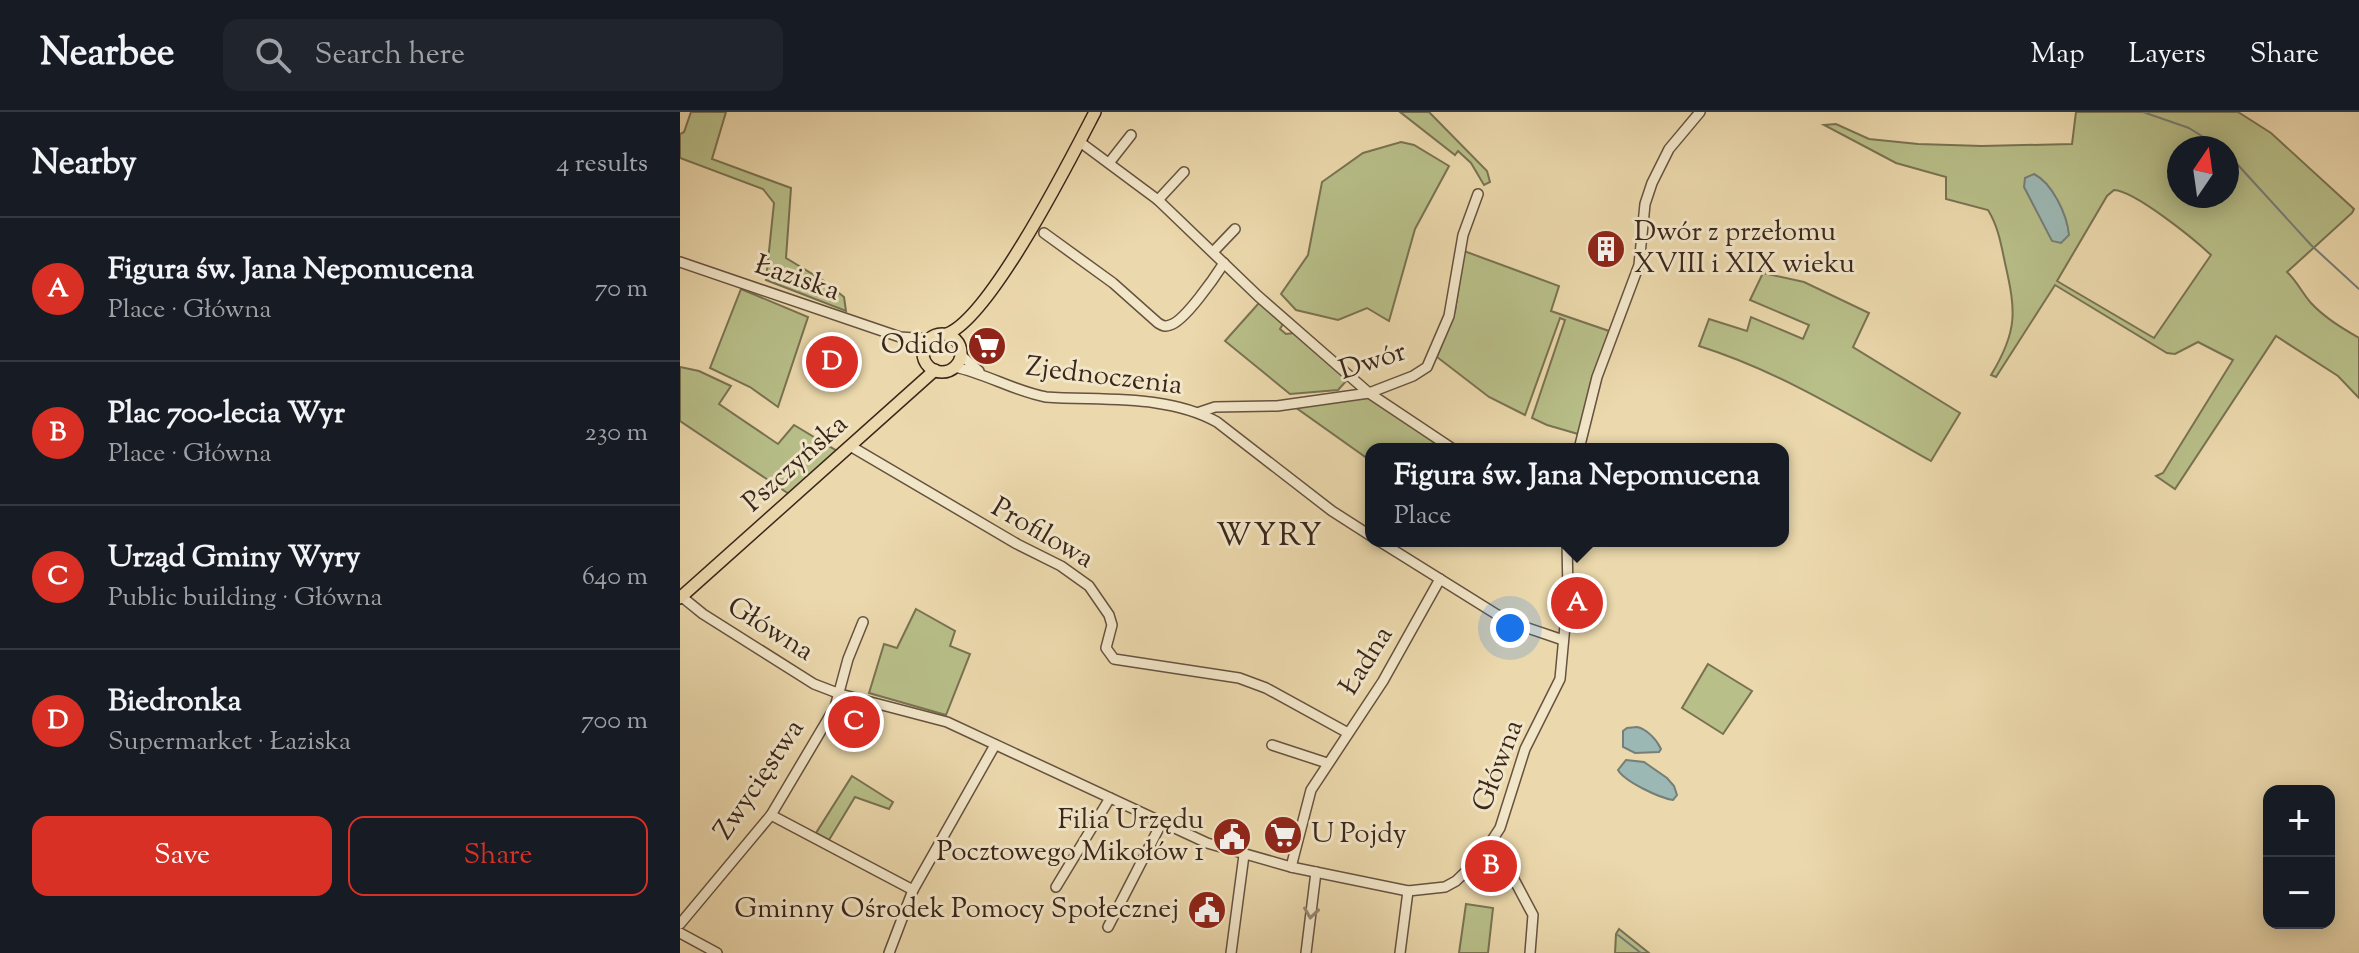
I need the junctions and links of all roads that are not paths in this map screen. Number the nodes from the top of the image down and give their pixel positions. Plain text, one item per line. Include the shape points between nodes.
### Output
1 (1095, 112) edge
2 (1700, 112) edge
3 (1131, 135) dead end
4 (1080, 142) junction
5 (1109, 163) junction
6 (1184, 172) dead end
7 (1478, 194) dead end
8 (1158, 200) junction
9 (1235, 229) dead end
10 (1044, 233) dead end
11 (1213, 252) junction
12 (680, 262) edge
13 (1224, 263) junction
14 (970, 317) junction
15 (947, 334) junction
16 (900, 337) junction
17 (929, 339) junction
18 (959, 356) junction
19 (924, 357) junction
20 (935, 370) junction
21 (910, 391) junction
22 (1369, 393) junction
23 (1200, 412) junction
24 (1444, 443) edge
25 (1580, 443) edge
26 (852, 447) junction
27 (1365, 532) edge
28 (1389, 547) edge
29 (1567, 547) edge
30 (1440, 579) junction
31 (681, 597) edge
32 (863, 622) dead end
33 (1563, 640) junction
34 (840, 694) junction
35 (1348, 733) junction
36 (995, 745) junction
37 (1272, 745) dead end
38 (1327, 763) junction
39 (1110, 798) junction
40 (771, 815) junction
41 (1162, 822) junction
42 (1493, 840) junction
43 (1244, 855) junction
44 (1291, 867) junction
45 (1316, 872) junction
46 (1465, 875) junction
47 (1515, 882) junction
48 (1056, 887) dead end
49 (913, 890) junction
50 (1408, 891) junction
51 (680, 924) edge
52 (1108, 927) dead end
53 (680, 933) edge
54 (717, 953) edge
55 (889, 953) edge
56 (1231, 953) edge
57 (1306, 953) edge
58 (1400, 953) edge
59 (1530, 953) edge

1 - 4 main road
2 - 25 street via 1669,149 1652,183 1639,265 1597,377
3 - 5 street
4 - 5 street
4 - 14 main road via 997,283
5 - 8 street
6 - 8 street
7 - 22 street, Dwór via 1463,235 1449,316 1432,359 1413,376
8 - 11 street
9 - 11 street
10 - 13 street via 1165,326 1173,325 1201,296
11 - 13 street
12 - 16 street, Łaziska
13 - 22 street
14 - 15 main road
14 - 18 main road
15 - 17 main road
15 - 18 main road
16 - 17 street, Łaziska
16 - 19 street, Łaziska
17 - 19 main road
18 - 20 main road via 946,372
18 - 23 street, Zjednoczenia via 1007,387 1046,397 1172,404
19 - 20 main road
19 - 21 main road, Pszczyńska
20 - 21 main road, Pszczyńska
21 - 26 main road, Pszczyńska
22 - 23 street, Dwór
22 - 24 street
23 - 27 street, Zjednoczenia
26 - 31 main road, Pszczyńska
26 - 35 street, Profilowa via 1089,586 1109,615 1106,648 1114,659 1247,680
28 - 30 street
29 - 33 street, Główna
30 - 33 street via 1516,624
30 - 35 street, Ładna
31 - 34 street, Główna via 814,684
32 - 34 street, Główna
33 - 42 street, Główna via 1560,679 1525,749
34 - 36 street, Główna via 918,712
34 - 40 street, Zwycięstwa
35 - 38 street, Ładna
36 - 39 street, Główna
36 - 49 street
37 - 38 street
38 - 44 street, Ładna via 1306,804
39 - 41 street, Główna
39 - 48 street
40 - 49 street
40 - 51 street, Zwycięstwa
41 - 43 street, Główna
41 - 52 street
42 - 46 street, Główna
42 - 47 street
43 - 44 street, Główna
43 - 56 street
44 - 45 street, Główna
45 - 50 street, Główna
45 -> 57 street
46 - 47 street
46 - 50 street, Główna via 1445,887
47 - 59 street via 1533,915
49 - 55 street
50 - 58 street
53 - 54 street

